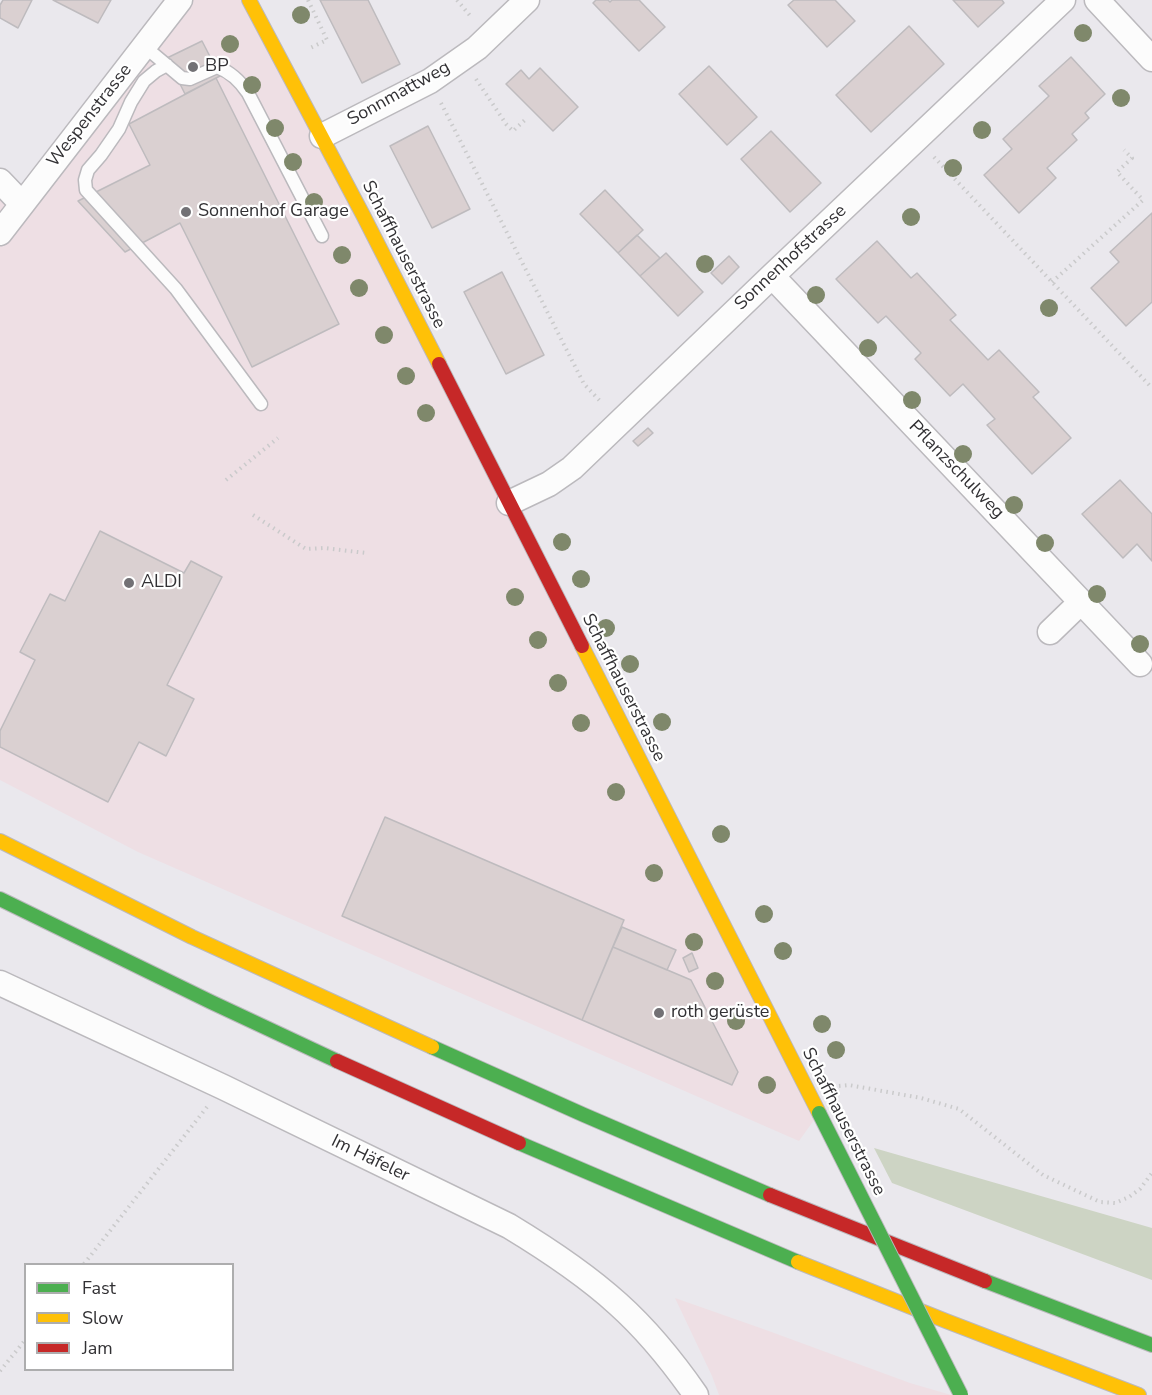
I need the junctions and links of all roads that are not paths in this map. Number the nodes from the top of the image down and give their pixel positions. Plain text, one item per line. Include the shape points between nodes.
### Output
1 (180, 0) edge
2 (249, 0) edge
3 (527, 0) edge
4 (1063, 0) edge
5 (1097, 0) edge
6 (144, 46) junction
7 (1152, 59) edge
8 (167, 65) junction
9 (322, 136) junction
10 (0, 181) edge
11 (22, 204) junction
12 (0, 233) edge
13 (322, 236) dead end
14 (772, 276) junction
15 (261, 404) dead end
16 (509, 503) junction
17 (1081, 602) junction
18 (1050, 632) dead end
19 (1140, 664) dead end
20 (0, 842) edge
21 (0, 899) edge
22 (0, 983) edge
23 (1152, 1345) edge
24 (696, 1395) edge
25 (961, 1395) edge
26 (1139, 1395) edge

1 - 6 street, Wespenstrasse
2 - 9 main road, Schaffhauserstrasse
3 - 9 street, Sonnmattweg via 477,48 430,81
4 - 14 street, Sonnenhofstrasse
5 - 7 street
6 - 8 lane
6 - 11 street, Wespenstrasse
8 - 13 lane via 182,78 190,79 217,67 240,81
8 - 15 lane via 144,81 119,129 88,170 86,190 176,289
9 - 16 main road, Schaffhauserstrasse
10 - 11 street
11 - 12 street, Wespenstrasse
14 - 16 street, Sonnenhofstrasse via 572,468
14 - 17 street, Pflanzschulweg
16 - 25 main road, Schaffhauserstrasse, bridge
17 - 18 street
17 - 19 street, Pflanzschulweg
20 - 23 main road via 504,1080 779,1199
21 - 26 main road via 486,1129 822,1272
22 - 24 street, Im Häfeler via 509,1226 586,1277 618,1304 646,1331

